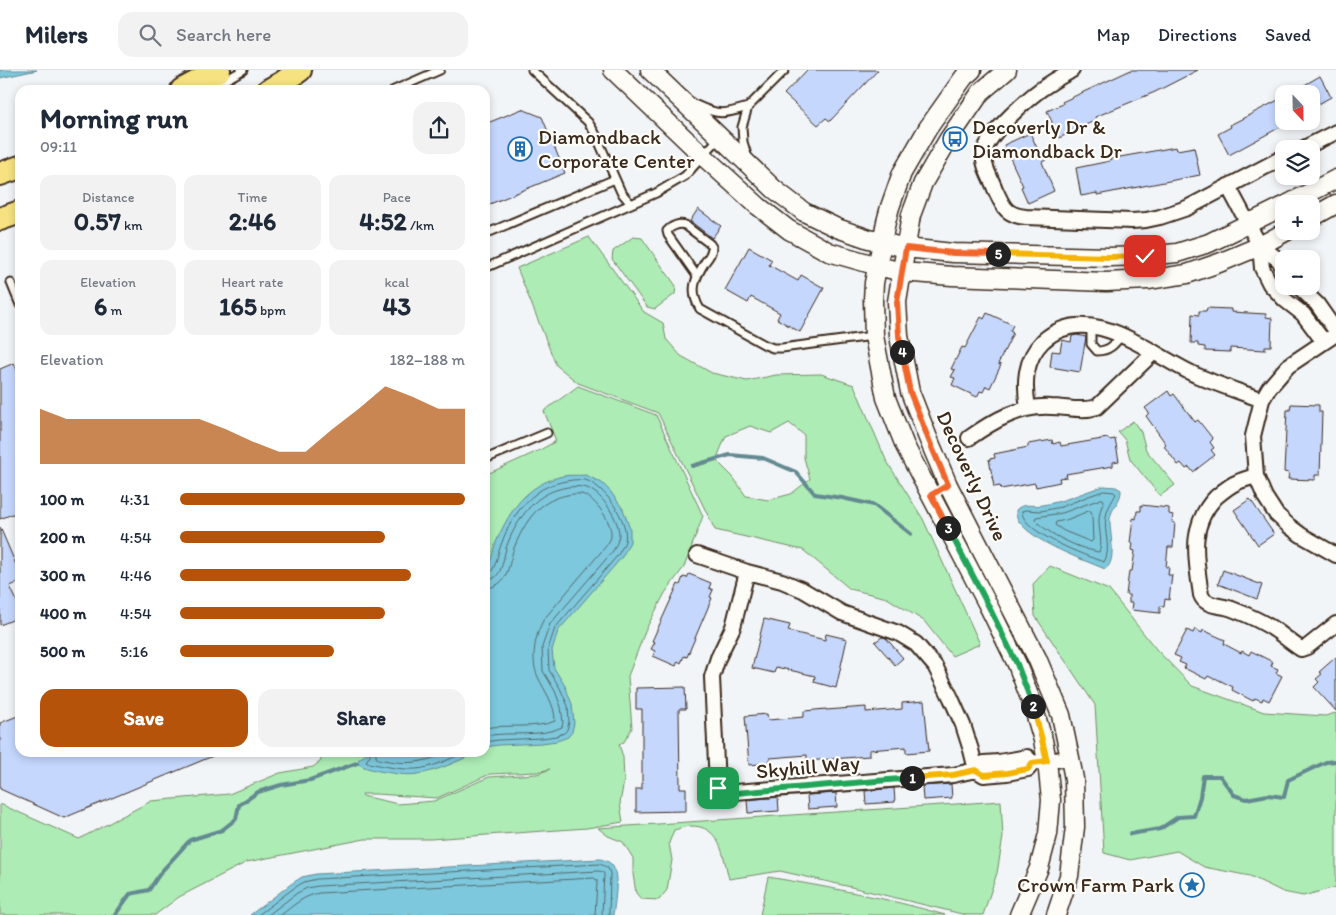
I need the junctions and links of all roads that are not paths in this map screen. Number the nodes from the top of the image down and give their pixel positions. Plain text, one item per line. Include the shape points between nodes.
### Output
1 (219, 70) edge
2 (243, 70) edge
3 (300, 70) edge
4 (440, 70) edge
5 (532, 70) edge
6 (613, 70) edge
7 (650, 70) edge
8 (785, 70) edge
9 (1007, 70) edge
10 (1072, 70) edge
11 (964, 72) edge
12 (191, 85) edge
13 (217, 85) edge
14 (277, 85) edge
15 (406, 85) edge
16 (671, 90) junction
17 (748, 108) junction
18 (1336, 132) edge
19 (720, 138) junction
20 (1320, 140) edge
21 (703, 156) junction
22 (1275, 162) edge
23 (15, 169) edge
24 (753, 169) junction
25 (0, 174) edge
26 (615, 179) junction
27 (1336, 179) edge
28 (1228, 186) junction
29 (1305, 195) edge
30 (631, 204) junction
31 (1336, 204) edge
32 (1275, 211) edge
33 (1320, 213) edge
34 (15, 214) edge
35 (0, 219) edge
36 (1248, 225) junction
37 (490, 232) edge
38 (1275, 238) edge
39 (882, 243) junction
40 (1260, 246) junction
41 (906, 248) junction
42 (1275, 257) edge
43 (490, 266) edge
44 (878, 266) junction
45 (902, 272) junction
46 (697, 276) junction
47 (10, 283) dead end
48 (15, 294) edge
49 (1308, 295) edge
50 (1091, 326) junction
51 (1336, 332) edge
52 (874, 336) junction
53 (1121, 336) junction
54 (1324, 342) junction
55 (1154, 352) junction
56 (1262, 400) junction
57 (1028, 408) junction
58 (547, 433) dead end
59 (969, 438) dead end
60 (490, 457) edge
61 (1256, 476) junction
62 (948, 485) junction
63 (931, 495) junction
64 (697, 555) dead end
65 (1336, 555) edge
66 (747, 572) junction
67 (1336, 624) edge
68 (1070, 758) junction
69 (1039, 762) junction
70 (976, 770) junction
71 (1019, 915) edge
72 (1056, 915) edge

1 - 12 main road
2 - 13 lane
3 - 14 main road
4 - 15 lane
5 - 26 lane via 588,122
6 - 21 street
7 - 16 street
8 - 17 lane
9 - 41 street, Decoverly Drive via 981,92 923,183 911,215
10 - 28 street via 1024,104 987,145 985,165 1009,213 1026,217 1146,220 1187,208
11 - 39 street, Decoverly Drive via 902,173
16 - 17 lane via 709,111 727,113
16 - 19 street
17 - 24 lane via 742,127 742,142
18 - 20 street
19 - 21 lane
19 - 24 street
21 - 30 lane via 685,176
21 - 44 street via 789,230 829,252
22 - 28 street
23 - 25 main road
24 - 39 street via 804,212 837,228
26 - 30 lane
26 - 37 lane
27 - 29 street
28 - 36 street
30 - 43 lane
31 - 33 street
32 - 36 street
34 - 35 main road
36 - 40 street
36 - 41 street via 1209,244 1177,253 1145,256 953,253
38 - 40 street
39 - 41 street
39 - 44 street, Decoverly Drive
40 - 42 street
40 - 45 street via 1187,274 1148,280 1106,282
40 - 54 street via 1262,268 1270,284 1303,314
41 - 45 street, Decoverly Drive
44 - 45 street
44 - 52 street, Decoverly Drive via 872,300
45 - 62 street, Decoverly Drive via 897,302 899,336 910,392
46 - 46 lane via 712,252 711,245 685,225 670,228 668,235
46 - 52 lane via 694,293 700,308 773,348
47 - 48 lane
49 - 51 street
50 - 53 street
50 - 53 lane via 1091,344 1097,351 1108,350
50 - 57 street via 1063,328 1050,334 1040,345 1026,372
51 - 54 street
52 - 63 street, Decoverly Drive via 886,398 905,446
53 - 55 street
54 - 56 street via 1288,366
55 - 56 street via 1197,376
55 - 57 street via 1097,407 1082,410 1049,406
56 - 61 street via 1253,436
57 - 59 street via 1005,416
58 - 60 lane
61 - 65 street via 1265,497 1288,526
61 - 67 street via 1224,490 1201,518 1196,545 1203,600 1252,617 1301,649
62 - 63 street
62 - 68 street, Decoverly Drive via 1037,658 1061,715
63 - 69 street, Decoverly Drive via 1017,664 1042,740
64 - 66 street
66 - 70 street via 782,581 842,613 898,633 916,644 935,666 951,698
66 - 70 street, Skyhill Way via 733,627 712,677 719,791 724,794 953,775
68 - 69 street, Skyhill Way
68 - 72 street, Decoverly Drive via 1075,827 1069,876
69 - 70 street, Skyhill Way via 1028,769 1007,773 984,775
69 - 71 street, Decoverly Drive via 1051,800 1048,834 1039,868

